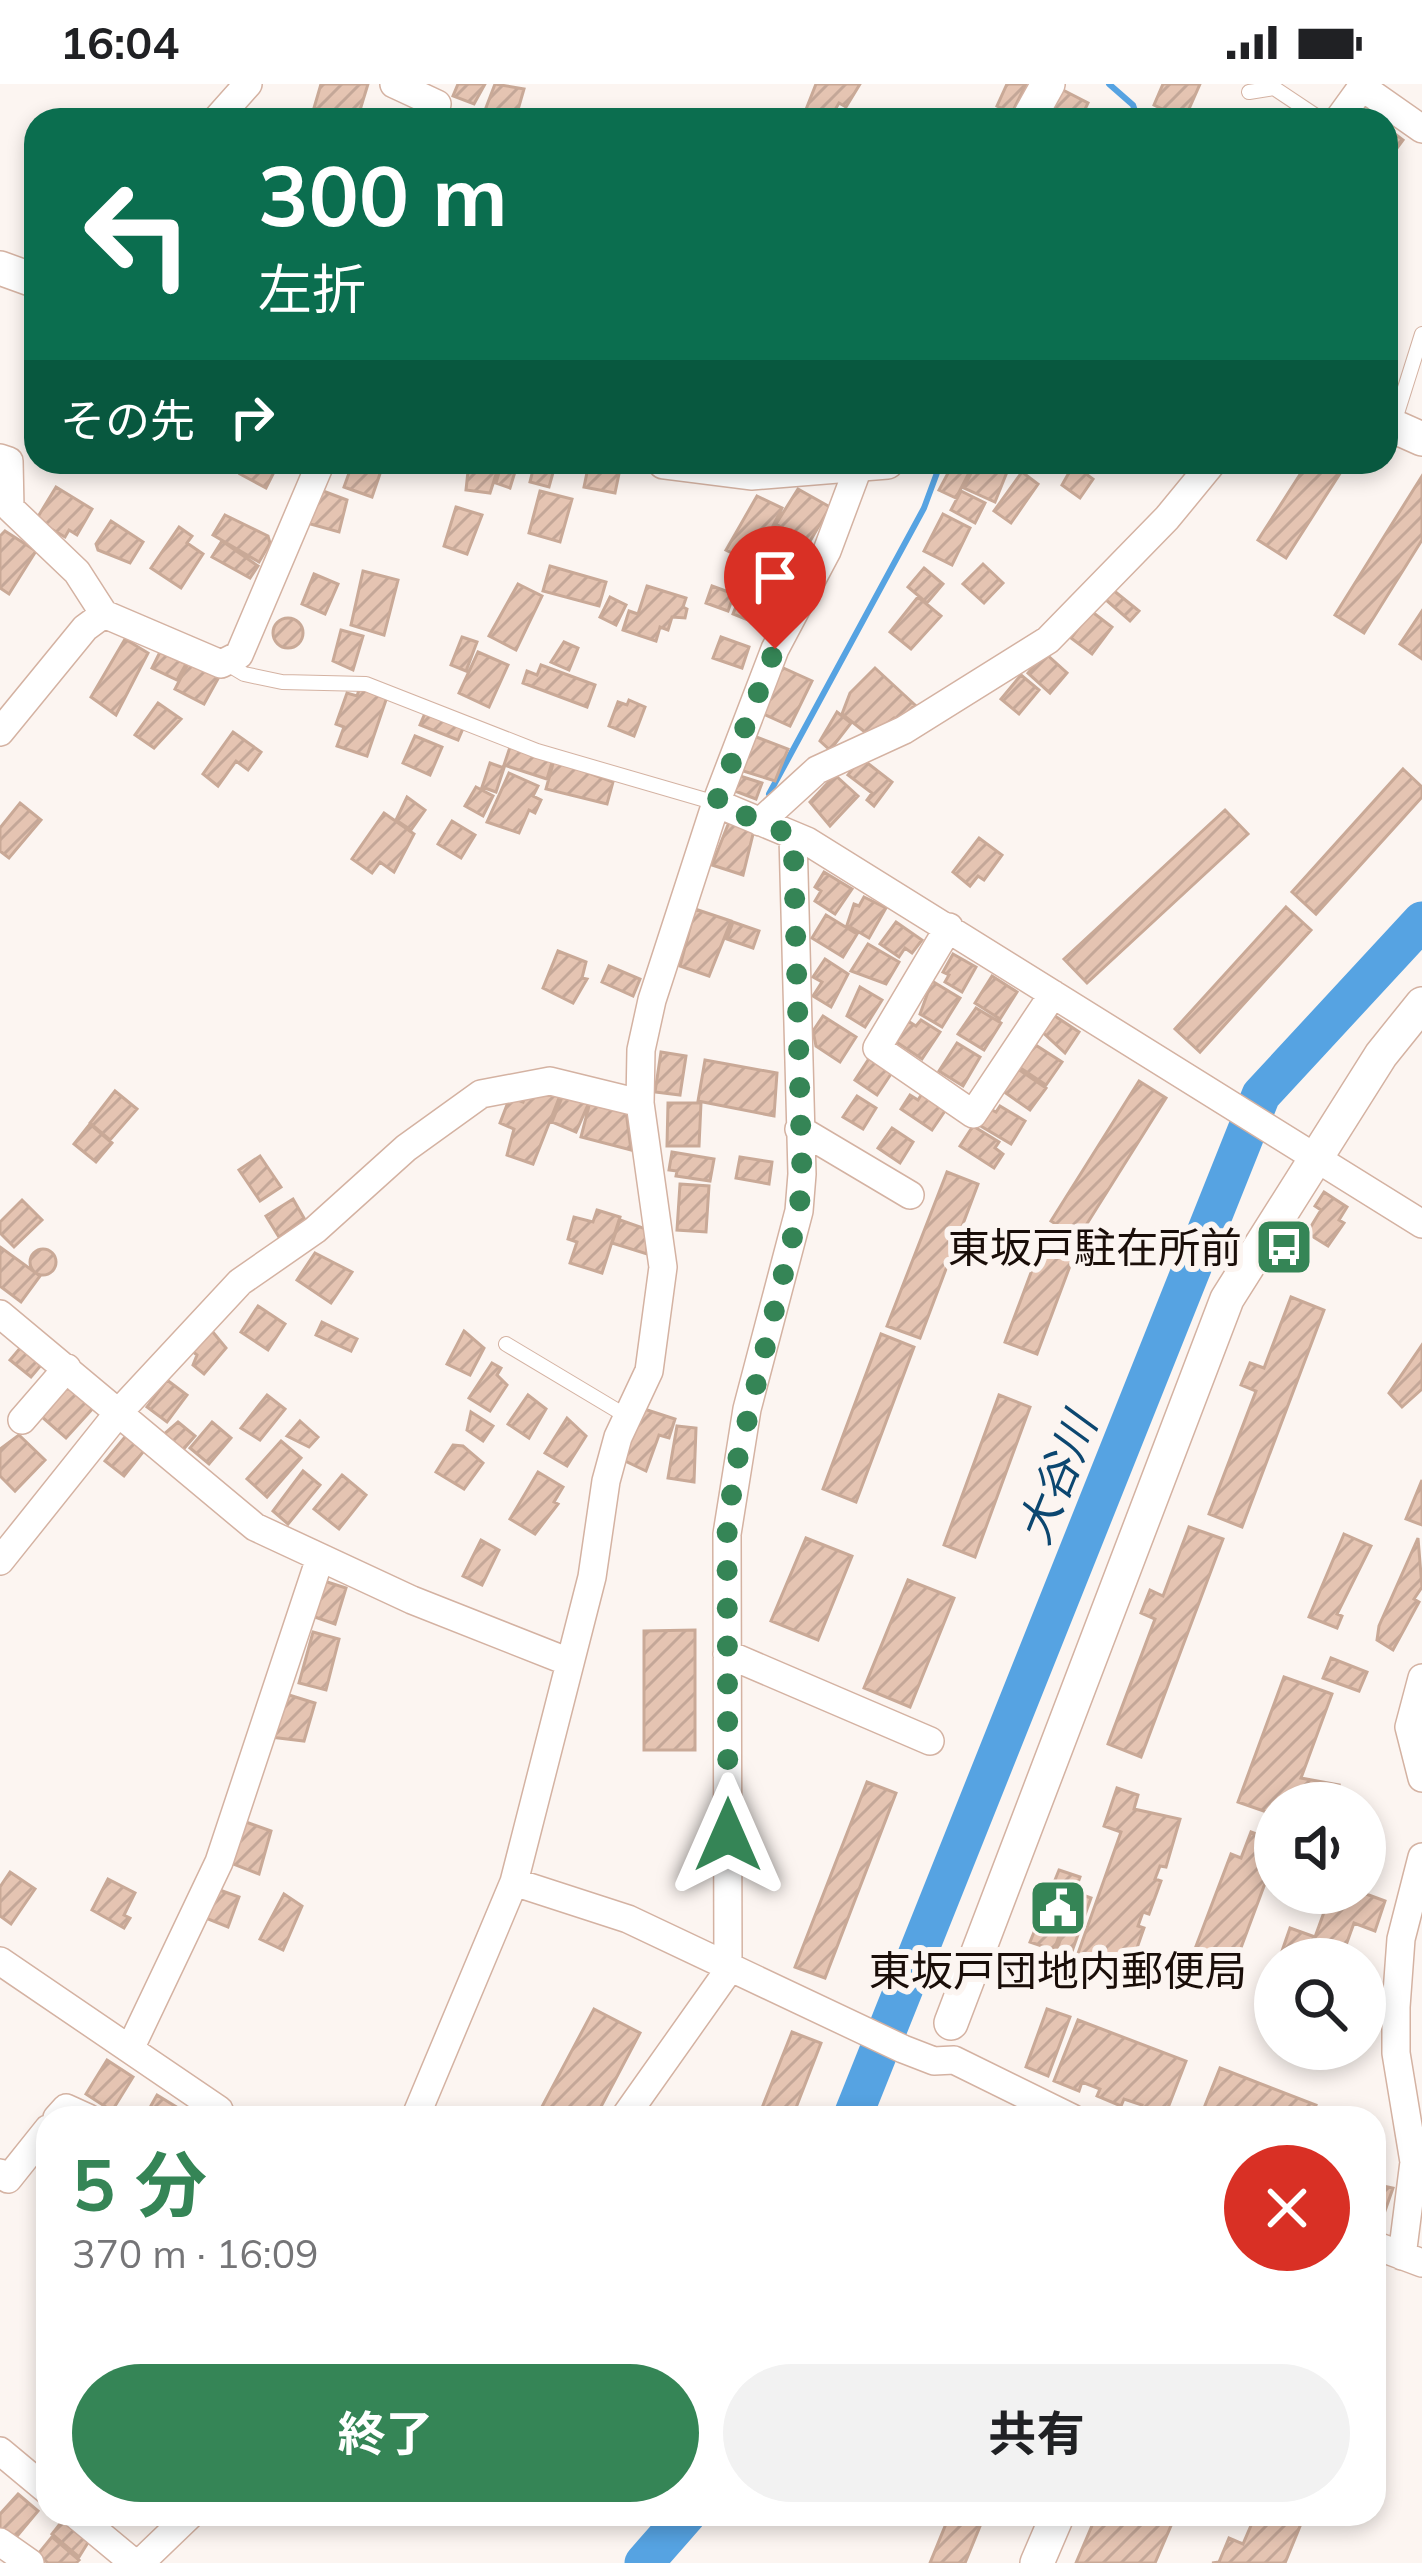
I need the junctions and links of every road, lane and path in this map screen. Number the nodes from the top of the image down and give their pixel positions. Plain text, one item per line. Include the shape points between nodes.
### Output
1 (248, 84) edge
2 (394, 84) edge
3 (1363, 85) edge
4 (1249, 92) dead end
5 (438, 103) edge
6 (227, 108) edge
7 (1304, 108) edge
8 (1394, 108) edge
9 (1422, 334) edge
10 (1400, 429) edge
11 (0, 458) edge
12 (316, 474) edge
13 (863, 474) edge
14 (1203, 474) edge
15 (104, 614) junction
16 (224, 662) junction
17 (0, 732) edge
18 (716, 803) junction
19 (760, 822) junction
20 (793, 836) junction
21 (950, 927) junction
22 (1053, 994) junction
23 (1422, 1004) edge
24 (640, 1103) junction
25 (799, 1129) junction
26 (1316, 1156) junction
27 (910, 1195) dead end
28 (1422, 1224) edge
29 (0, 1314) edge
30 (506, 1345) dead end
31 (67, 1368) junction
32 (119, 1412) junction
33 (628, 1417) junction
34 (22, 1420) dead end
35 (320, 1558) junction
36 (0, 1561) edge
37 (727, 1654) junction
38 (569, 1662) junction
39 (1422, 1678) edge
40 (1416, 1711) edge
41 (930, 1741) dead end
42 (1422, 1778) edge
43 (1422, 1857) edge
44 (514, 1882) junction
45 (1411, 1955) edge
46 (0, 1961) edge
47 (728, 1971) junction
48 (951, 2024) joint
49 (130, 2049) junction
50 (954, 2060) junction
51 (213, 2106) edge
52 (420, 2106) edge
53 (632, 2106) edge
54 (1048, 2106) edge
55 (36, 2144) edge
56 (0, 2173) edge
57 (1412, 2260) edge
58 (0, 2451) edge
59 (36, 2481) edge
60 (90, 2526) edge
61 (177, 2526) edge
62 (1053, 2526) edge
63 (0, 2542) edge
64 (30, 2563) edge
65 (137, 2563) edge
66 (1037, 2563) edge

1 - 6 street
2 - 5 street
3 - 8 street
4 - 7 lane via 1274,88
9 - 10 lane
11 - 15 street via 9,461 10,508 77,572
12 - 16 street via 238,655
13 - 18 street via 775,649
14 - 19 street via 1048,640 904,730 818,770
15 - 16 street
15 - 17 street
16 - 18 lane via 282,682 366,684 537,751
18 - 19 street
18 - 24 street via 652,1000
19 - 20 street
20 - 21 street
20 - 25 street
21 - 22 street
21 - 22 street via 877,1048 974,1114
22 - 26 street
23 - 26 street
24 - 32 street via 550,1081 481,1094 240,1282
24 - 33 street via 663,1268 649,1371
25 - 27 street
25 - 37 street via 799,1211 734,1474
26 - 28 street
26 - 48 street via 1227,1299
29 - 31 street
30 - 33 lane
31 - 32 street
31 - 34 street
32 - 35 street via 254,1527
32 - 36 street
33 - 38 street via 606,1480
35 - 38 street
35 - 49 street via 219,1862
37 - 41 street
37 - 47 street
38 - 44 street
39 - 40 street
40 - 42 street
43 - 45 street
44 - 47 street via 628,1919
44 - 52 street
45 - 57 street via 1396,2053 1414,2162
46 - 49 street
47 - 50 street via 903,2049
47 - 53 street
48 - 50 street
49 - 51 street
50 - 54 street
55 - 56 street via 8,2180
58 - 59 street
60 - 65 street
61 - 65 street
62 - 66 street
63 - 64 street

